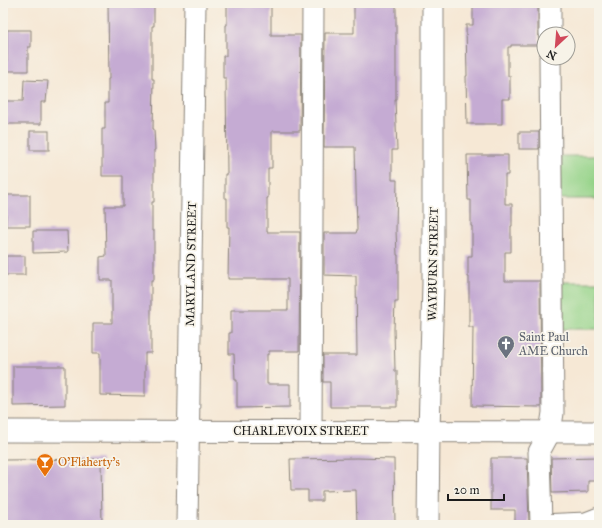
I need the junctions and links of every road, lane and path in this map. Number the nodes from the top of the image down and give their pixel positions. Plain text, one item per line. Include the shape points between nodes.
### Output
1 (195, 3) edge
2 (313, 3) edge
3 (433, 3) edge
4 (550, 3) edge
5 (550, 26) edge
6 (550, 66) edge
7 (3, 431) edge
8 (188, 431) junction
9 (311, 431) junction
10 (429, 432) junction
11 (550, 432) junction
12 (599, 432) edge
13 (599, 518) edge
14 (187, 525) edge
15 (428, 525) edge
16 (541, 525) edge

1 - 8 street, MARYLAND STREET
2 - 9 street
3 - 10 street, WAYBURN STREET via 433,284
4 - 5 street
6 - 11 street via 553,413
7 - 8 street, CHARLEVOIX STREET
8 - 9 street, CHARLEVOIX STREET
8 - 14 street, MARYLAND STREET
9 - 10 street, CHARLEVOIX STREET
10 - 11 street, CHARLEVOIX STREET
10 - 15 street, WAYBURN STREET
11 - 12 street, CHARLEVOIX STREET
11 - 16 street via 539,452
13 - 16 street via 586,523

